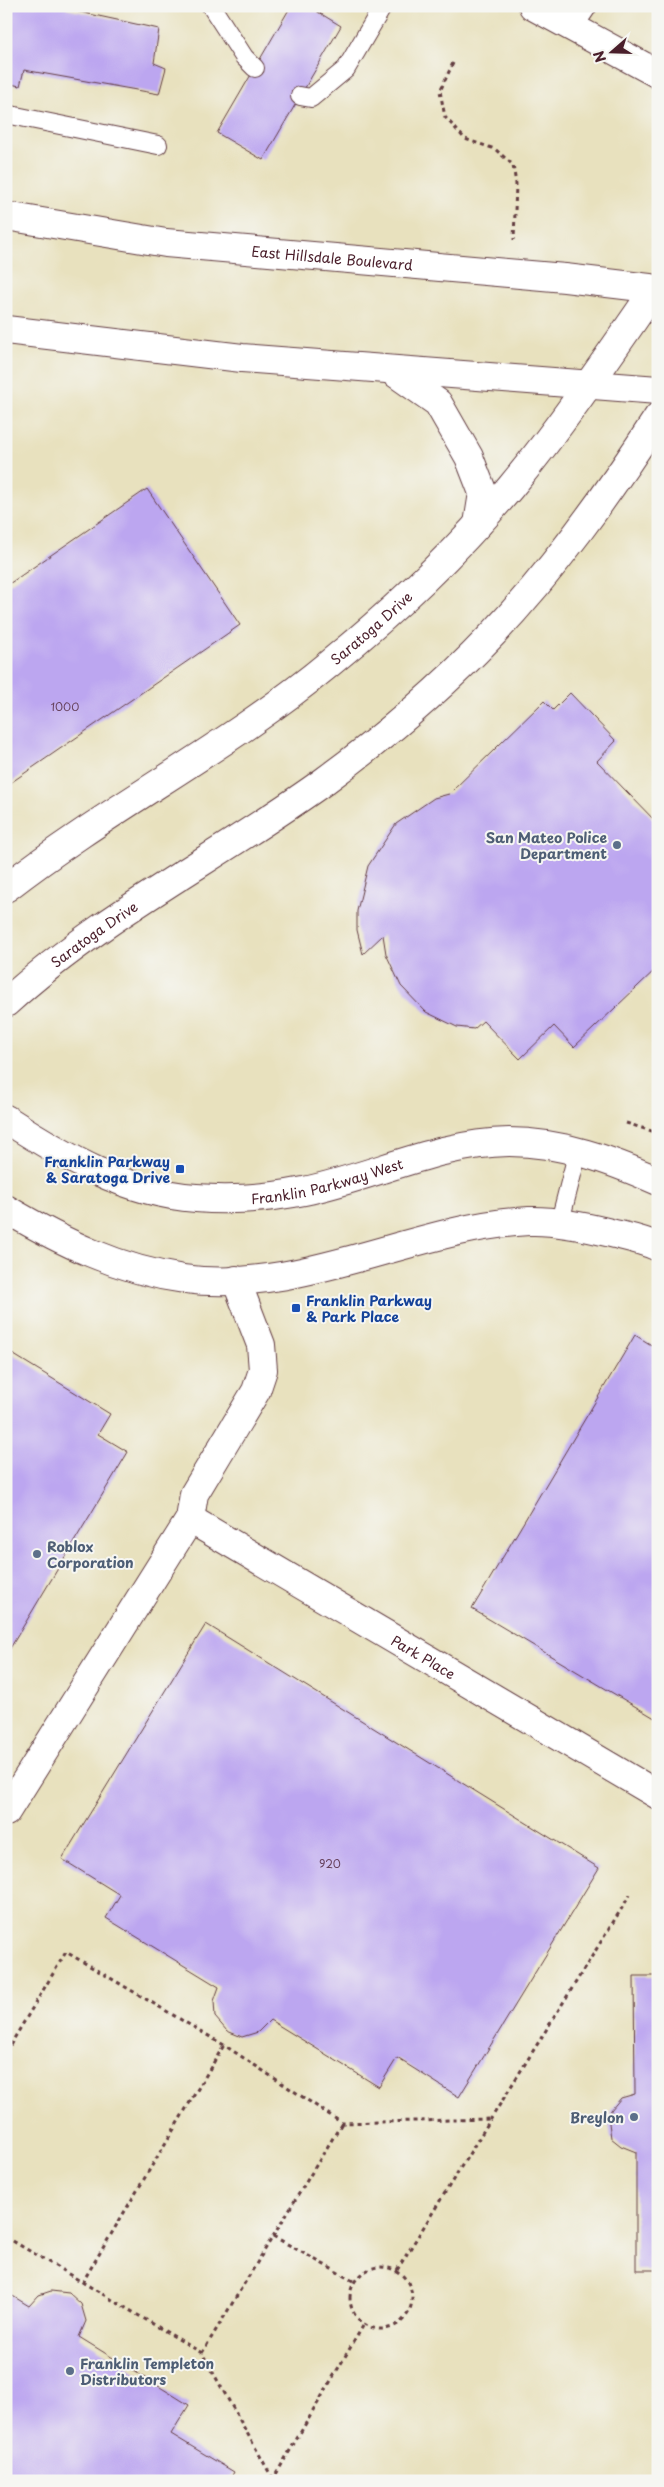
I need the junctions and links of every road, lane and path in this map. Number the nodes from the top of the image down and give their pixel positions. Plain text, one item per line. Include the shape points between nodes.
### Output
1 (211, 6) edge
2 (383, 6) edge
3 (532, 6) edge
4 (581, 17) edge
5 (453, 63) dead end
6 (255, 68) dead end
7 (658, 74) edge
8 (300, 96) dead end
9 (6, 114) edge
10 (158, 145) dead end
11 (6, 216) edge
12 (514, 243) dead end
13 (657, 287) edge
14 (6, 330) edge
15 (389, 369) junction
16 (589, 385) junction
17 (658, 390) edge
18 (658, 417) edge
19 (478, 524) junction
20 (6, 888) edge
21 (6, 1003) edge
22 (6, 1119) edge
23 (626, 1124) dead end
24 (658, 1133) edge
25 (578, 1151) junction
26 (658, 1181) edge
27 (6, 1209) edge
28 (559, 1224) junction
29 (658, 1247) edge
30 (236, 1280) junction
31 (190, 1519) junction
32 (658, 1795) edge
33 (6, 1812) edge
34 (630, 1895) dead end
35 (224, 2046) junction
36 (6, 2052) edge
37 (490, 2119) junction
38 (342, 2122) junction
39 (273, 2236) junction
40 (6, 2237) edge
41 (397, 2270) junction
42 (354, 2281) junction
43 (82, 2283) junction
44 (364, 2326) junction
45 (202, 2352) junction
46 (272, 2480) edge

1 - 6 lane via 244,58
2 - 8 lane via 346,69 311,98
3 - 4 main road
4 - 7 main road
5 - 12 path via 440,91 445,117 465,139 495,149 513,165 516,184
9 - 10 lane
11 - 13 main road, East Hillsdale Boulevard via 166,242
13 - 16 main road, Saratoga Drive
14 - 15 main road via 242,358
15 - 16 main road
15 - 19 main road via 438,403 456,434 483,493
16 - 17 main road
16 - 19 main road, Saratoga Drive via 510,488
18 - 21 main road, Saratoga Drive via 540,581 492,636 444,683 322,782 82,941
19 - 20 main road, Saratoga Drive via 388,612 274,707
22 - 25 main road, Franklin Parkway West via 95,1172 145,1190 195,1198 249,1199 305,1190 419,1156 508,1142
23 - 24 path
25 - 26 main road, Franklin Parkway West
25 - 28 lane
27 - 30 main road via 81,1250 133,1269 185,1279
28 - 29 main road via 589,1227
28 - 30 main road via 530,1221 467,1229 289,1274
30 - 31 main road via 261,1345 264,1370 256,1391 194,1494
31 - 32 main road, Park Place
31 - 33 main road
34 - 37 path
35 - 36 path via 66,1952
35 - 38 path
35 - 43 path
37 - 38 path
37 - 41 path
38 - 39 path
39 - 42 path
39 - 45 path
40 - 43 path
41 - 42 path via 382,2266 364,2271
41 - 44 path via 410,2282 414,2299 410,2315 395,2326 379,2330
42 - 44 path via 349,2298 353,2313
43 - 45 path
44 - 46 path
45 - 46 path

